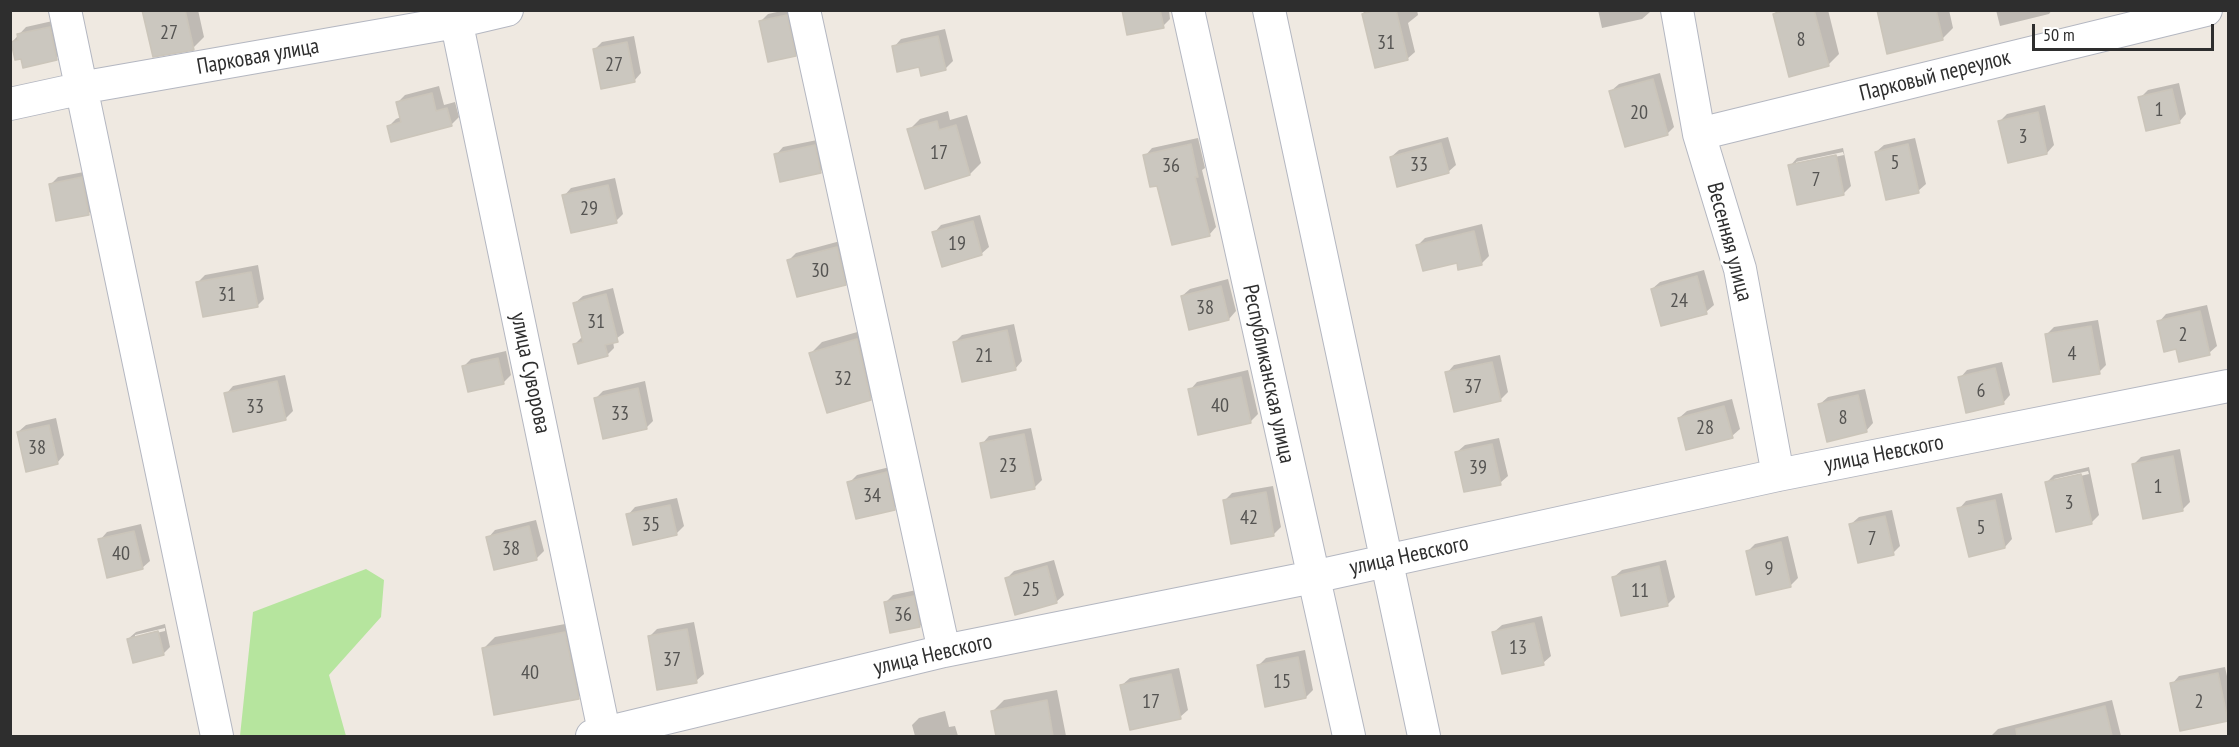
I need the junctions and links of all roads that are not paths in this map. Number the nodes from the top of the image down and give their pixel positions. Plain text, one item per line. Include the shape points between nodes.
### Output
1 (65, 10) edge
2 (507, 10) edge
3 (804, 10) edge
4 (1188, 10) edge
5 (1269, 10) edge
6 (1677, 10) edge
7 (2206, 10) edge
8 (455, 16) edge
9 (82, 88) junction
10 (10, 104) edge
11 (1699, 134) junction
12 (2229, 386) edge
13 (1778, 475) junction
14 (1385, 561) junction
15 (1313, 577) junction
16 (944, 651) junction
17 (217, 736) edge
18 (601, 736) edge
19 (1349, 736) edge
20 (1424, 736) edge

1 - 9 street
2 - 8 street, Парковая улица
3 - 16 street
4 - 15 street, Республиканская улица
5 - 14 street
6 - 11 street, Весенняя улица
7 - 11 street, Парковый переулок
8 - 9 street, Парковая улица
8 - 18 street, улица Суворова
9 - 10 street, Парковая улица
9 - 17 street
11 - 13 street, Весенняя улица via 1740,269
12 - 13 street, улица Невского
13 - 14 street, улица Невского
14 - 15 street, улица Невского
14 - 20 street
15 - 16 street, улица Невского
15 - 19 street, Республиканская улица
16 - 18 street, улица Невского

